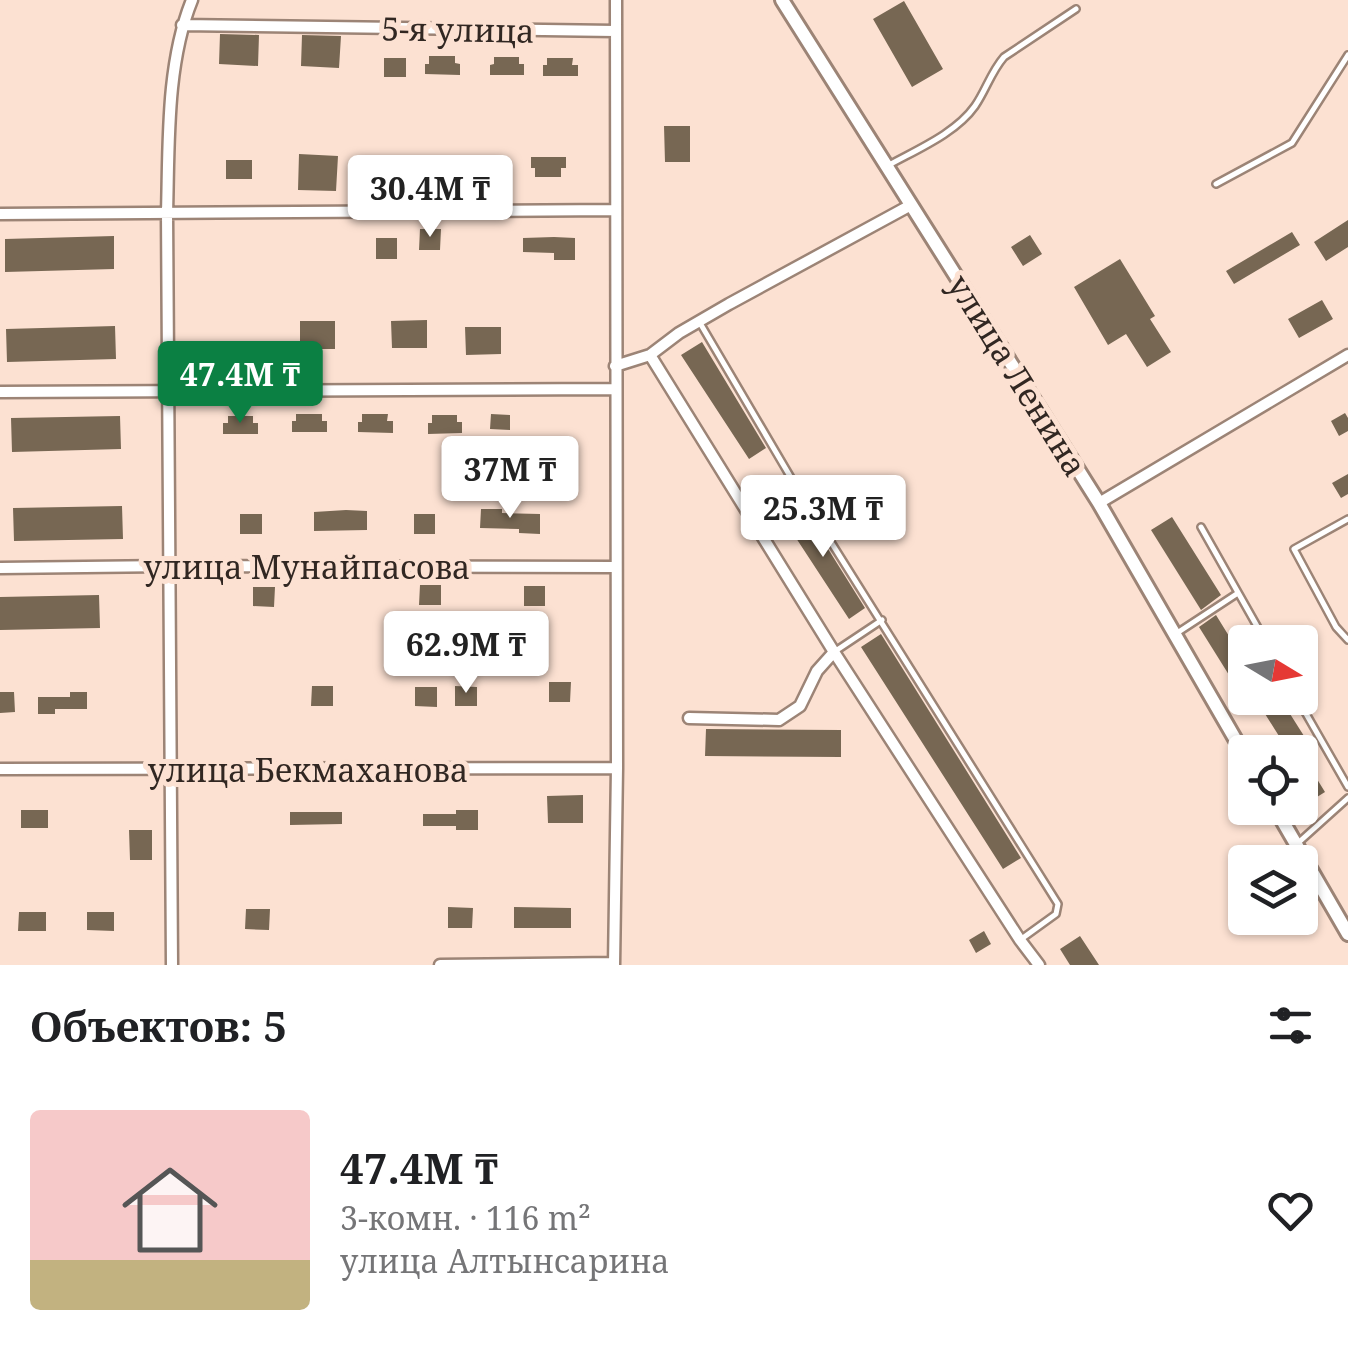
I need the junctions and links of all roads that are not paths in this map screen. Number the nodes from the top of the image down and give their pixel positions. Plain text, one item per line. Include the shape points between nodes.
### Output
1 (192, 0) edge
2 (616, 0) edge
3 (782, 0) edge
4 (1076, 9) dead end
5 (182, 25) junction
6 (615, 31) junction
7 (1348, 55) edge
8 (887, 167) junction
9 (1216, 184) dead end
10 (910, 205) junction
11 (616, 210) junction
12 (168, 213) junction
13 (0, 214) edge
14 (698, 322) junction
15 (650, 355) junction
16 (1348, 355) edge
17 (615, 366) junction
18 (615, 389) junction
19 (168, 391) junction
20 (0, 392) edge
21 (797, 488) junction
22 (1098, 503) junction
23 (752, 519) junction
24 (1348, 520) edge
25 (1201, 527) dead end
26 (169, 566) junction
27 (615, 567) junction
28 (0, 568) edge
29 (1238, 593) junction
30 (882, 620) junction
31 (1256, 625) edge
32 (1174, 634) junction
33 (1348, 640) edge
34 (834, 652) junction
35 (1308, 715) edge
36 (689, 718) dead end
37 (1233, 735) edge
38 (0, 768) edge
39 (617, 768) junction
40 (170, 769) junction
41 (1348, 787) edge
42 (1348, 798) edge
43 (1285, 825) edge
44 (1296, 845) joint
45 (1318, 883) edge
46 (1348, 934) edge
47 (1020, 940) junction
48 (614, 964) edge
49 (172, 965) edge
50 (440, 965) edge
51 (1039, 965) edge

1 - 5 street
2 - 6 street
3 - 8 street, улица Ленина
4 - 8 lane via 1004,57 974,108 952,129
5 - 6 street, 5-я улица
5 - 12 street via 170,112
6 - 11 street
7 - 9 lane via 1292,143
8 - 10 street, улица Ленина
10 - 14 street
10 - 22 street, улица Ленина
11 - 12 street
11 - 17 street
12 - 13 street
12 - 19 street
14 - 15 street
14 - 21 lane
15 - 17 street
15 - 23 street
16 - 22 street
17 - 18 street
18 - 19 street
18 - 27 street
19 - 20 street
19 - 26 street
21 - 23 lane
21 - 30 lane
22 - 32 street, улица Ленина
23 - 34 street
24 - 33 lane via 1294,549
25 - 29 lane
26 - 27 street, улица Мунайпасова
26 - 28 street, улица Мунайпасова
26 - 40 street
27 - 39 street
29 - 31 lane
29 - 32 lane
30 - 34 lane
30 - 47 lane via 1058,904 1056,914
32 - 37 street, улица Ленина
34 - 36 street via 816,670 800,706 780,720
34 - 47 street
35 - 41 lane
38 - 40 street, улица Бекмаханова
39 - 40 street, улица Бекмаханова
39 - 48 street
40 - 49 street
42 - 44 lane
43 - 44 street
45 - 46 street
47 - 51 street
48 - 50 street

